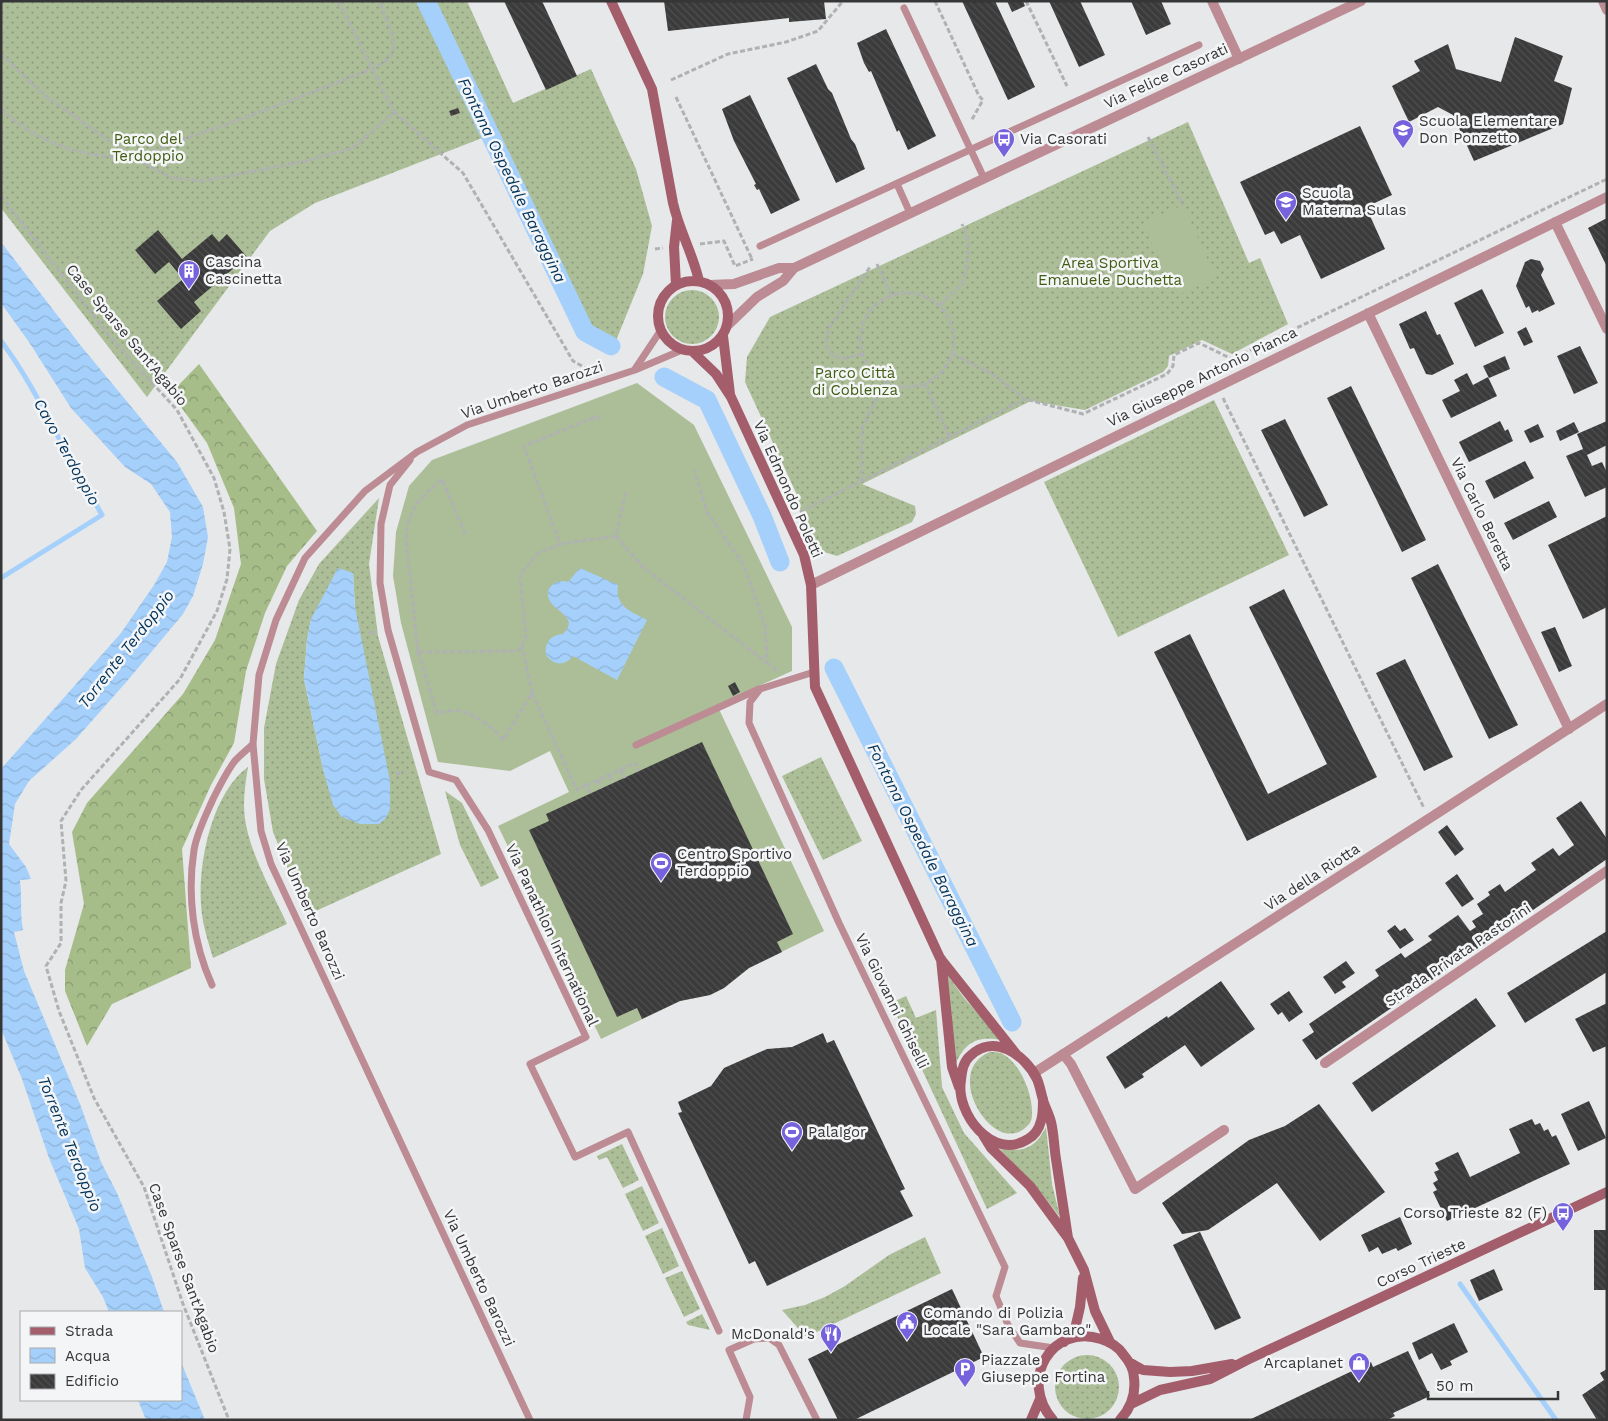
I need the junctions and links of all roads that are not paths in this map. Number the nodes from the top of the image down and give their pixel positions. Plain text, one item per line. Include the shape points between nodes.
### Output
1 (611, 1) edge
2 (1212, 1) edge
3 (1361, 1) edge
4 (1603, 1) edge
5 (904, 8) dead end
6 (1607, 10) edge
7 (1199, 45) dead end
8 (1238, 59) junction
9 (971, 150) junction
10 (984, 178) junction
11 (897, 184) junction
12 (1607, 197) edge
13 (910, 213) junction
14 (677, 219) junction
15 (1556, 222) junction
16 (760, 246) dead end
17 (794, 268) junction
18 (699, 281) junction
19 (676, 285) junction
20 (710, 285) junction
21 (1368, 313) junction
22 (728, 325) junction
23 (1607, 329) edge
24 (661, 330) junction
25 (723, 336) junction
26 (682, 350) junction
27 (693, 352) junction
28 (635, 370) junction
29 (731, 397) junction
30 (416, 452) junction
31 (811, 585) junction
32 (814, 672) junction
33 (760, 689) junction
34 (1607, 704) edge
35 (1570, 729) junction
36 (253, 744) junction
37 (636, 745) dead end
38 (1607, 871) edge
39 (940, 958) junction
40 (212, 985) dead end
41 (1063, 1054) junction
42 (1017, 1056) junction
43 (1325, 1064) dead end
44 (1034, 1073) junction
45 (959, 1088) junction
46 (1042, 1099) junction
47 (1224, 1130) dead end
48 (983, 1134) junction
49 (1607, 1192) edge
50 (1068, 1238) junction
51 (1084, 1270) junction
52 (719, 1330) dead end
53 (1064, 1342) junction
54 (1110, 1342) junction
55 (1054, 1348) junction
56 (1247, 1360) junction
57 (1129, 1362) junction
58 (1040, 1400) junction
59 (1131, 1404) junction
60 (530, 1420) edge
61 (746, 1420) edge
62 (817, 1420) edge
63 (1031, 1420) edge
64 (1053, 1420) edge
65 (1120, 1420) edge

1 - 14 street via 652,89
2 - 8 street
3 - 8 street, Via Felice Casorati
4 - 6 street
5 - 9 lane
7 - 9 lane
8 - 10 street, Via Felice Casorati
9 - 10 lane
9 - 11 lane
10 - 13 street, Via Felice Casorati
11 - 13 lane
11 - 16 lane
12 - 15 street, Via Giuseppe Antonio Pianca
13 - 17 street, Via Felice Casorati
14 - 18 street
14 - 19 street via 674,246
15 - 21 street, Via Giuseppe Antonio Pianca
15 - 23 street
17 - 20 street via 779,268 734,284
17 - 22 street via 783,281 757,297
18 - 19 street
18 - 20 street
19 - 24 street via 660,302
20 - 22 street via 726,302
21 - 31 street, Via Giuseppe Antonio Pianca
21 - 35 street, Via Carlo Beretta
22 - 25 street
24 - 26 street via 663,336
24 - 28 lane
25 - 27 street via 705,350
25 - 29 street, Via Edmondo Poletti
26 - 27 street
26 - 28 lane, Via Umberto Barozzi
27 - 29 street, Via Edmondo Poletti via 712,369
28 - 30 lane, Via Umberto Barozzi via 467,425
29 - 31 street, Via Edmondo Poletti via 804,555
30 - 36 lane, Via Umberto Barozzi via 365,491 305,558 276,620 259,675
30 - 52 lane, Via Panathlon International via 390,485 381,524 380,583 388,630 429,772 456,780 488,830 586,1037 530,1064 575,1157 628,1132
31 - 32 street, Via Edmondo Poletti
32 - 33 lane
32 - 39 street, Via Edmondo Poletti via 815,688
33 - 37 lane
33 - 55 lane, Via Giovanni Ghiselli via 750,702 749,723 839,923 1005,1267 996,1296 1008,1325 1020,1344
34 - 35 street, Via della Riotta
35 - 41 street, Via della Riotta
36 - 40 lane via 234,763 217,792 194,849 191,890 196,934 202,963
36 - 60 lane, Via Umberto Barozzi via 261,831 271,864
38 - 43 street, Strada Privata Pastorini
39 - 42 street, Via Edmondo Poletti
39 - 45 street, Via Edmondo Poletti via 952,1067
41 - 44 street, Via della Riotta
41 - 47 street via 1135,1189
42 - 44 street
42 - 45 street via 998,1046 977,1050 963,1066
44 - 46 street
45 - 48 street via 967,1115
46 - 48 street via 1042,1119 1038,1129 1023,1142 1003,1144
46 - 50 street via 1051,1122
48 - 50 street via 991,1148 1030,1186
49 - 56 street, Corso Trieste
50 - 51 street
51 - 53 street via 1075,1329
51 - 54 street via 1095,1311
53 - 54 street via 1094,1337
53 - 55 street
54 - 57 street
55 - 58 street via 1040,1370
56 - 57 street, Corso Trieste via 1184,1372 1143,1370
56 - 59 street, Corso Trieste via 1210,1380 1160,1390
57 - 59 street via 1135,1390
58 - 63 street
58 - 64 street
59 - 65 street
61 - 62 lane via 750,1397 728,1350 754,1339 769,1338 779,1345

